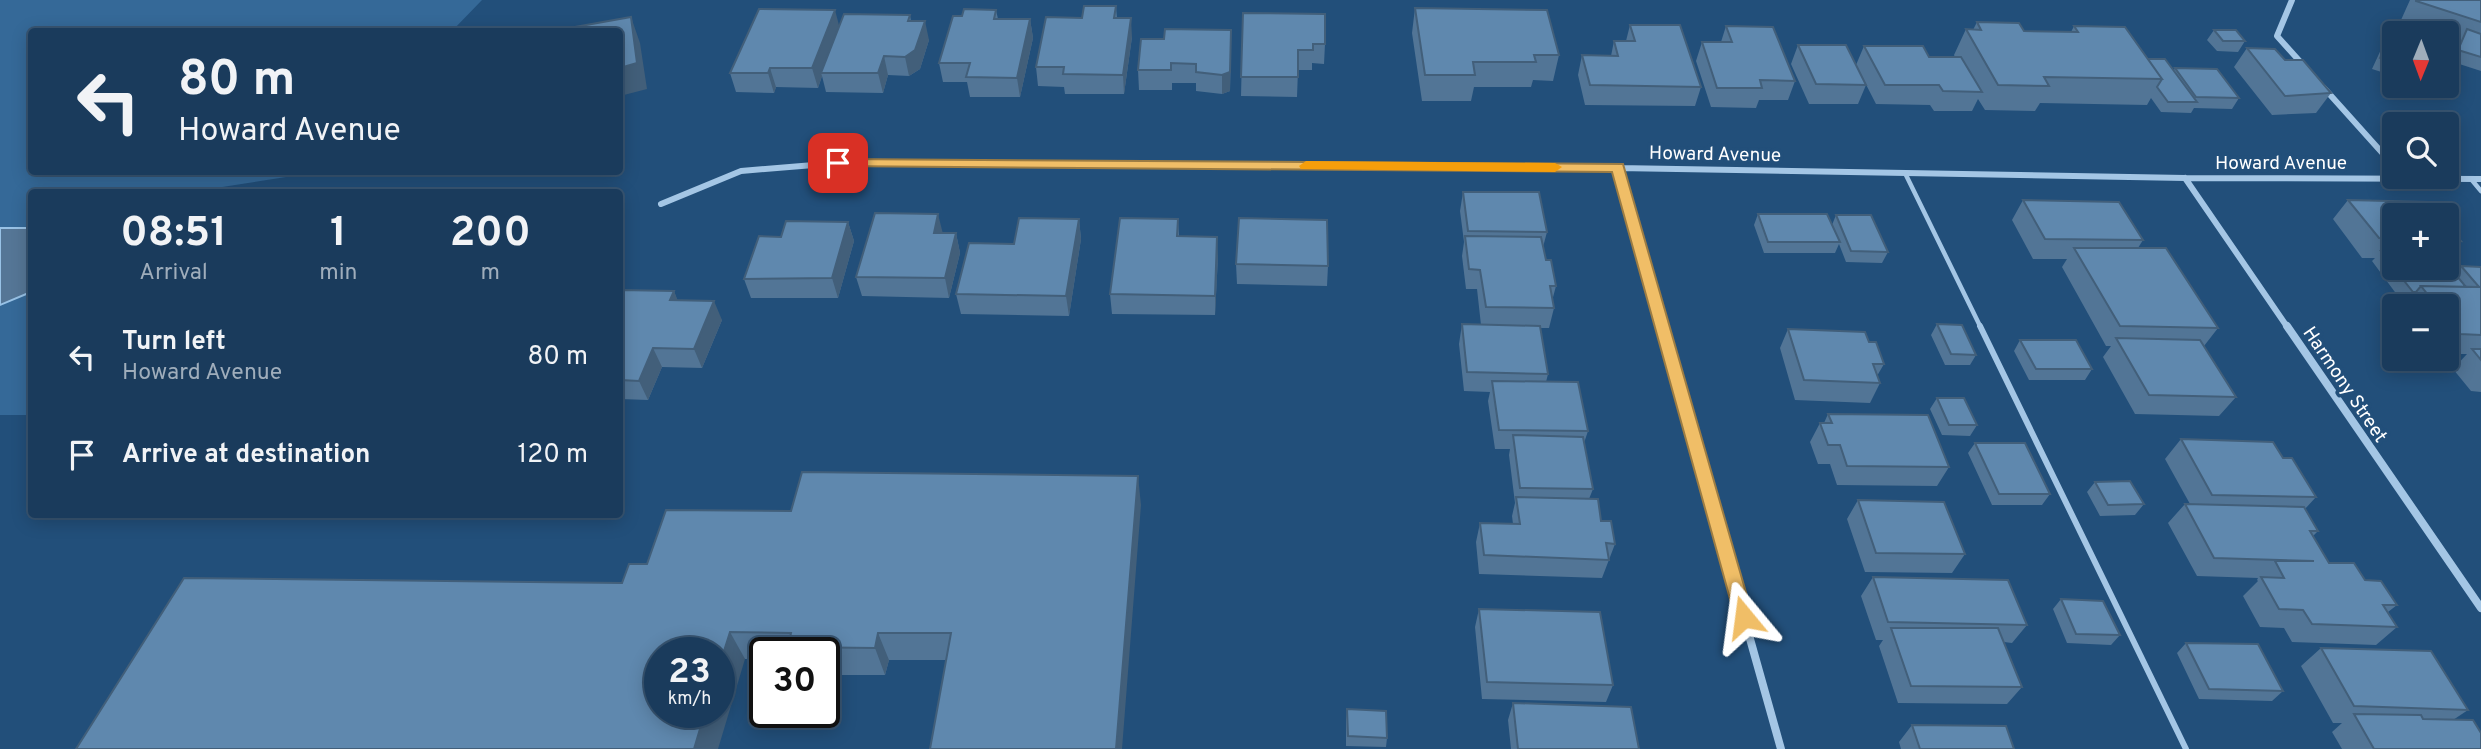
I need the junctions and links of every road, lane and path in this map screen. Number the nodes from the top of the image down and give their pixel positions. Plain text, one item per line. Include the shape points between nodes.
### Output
1 (2292, 0) edge
2 (2313, 76) edge
3 (2322, 86) edge
4 (2382, 153) edge
5 (1618, 167) junction
6 (1905, 173) junction
7 (2382, 177) edge
8 (2185, 178) junction
9 (2459, 179) edge
10 (2470, 179) junction
11 (2481, 179) edge
12 (2481, 191) edge
13 (661, 204) dead end
14 (2481, 608) edge
15 (1781, 749) edge
16 (2186, 749) edge

1 - 2 street via 2277,36
3 - 4 street
5 - 6 street, Howard Avenue
5 - 13 street, Howard Avenue via 838,163 741,171
5 - 15 street
6 - 8 street, Howard Avenue
6 - 16 lane
7 - 8 street, Howard Avenue
8 - 14 street, Harmony Street
9 - 10 street, Howard Avenue
10 - 11 street, Howard Avenue
10 - 12 lane

